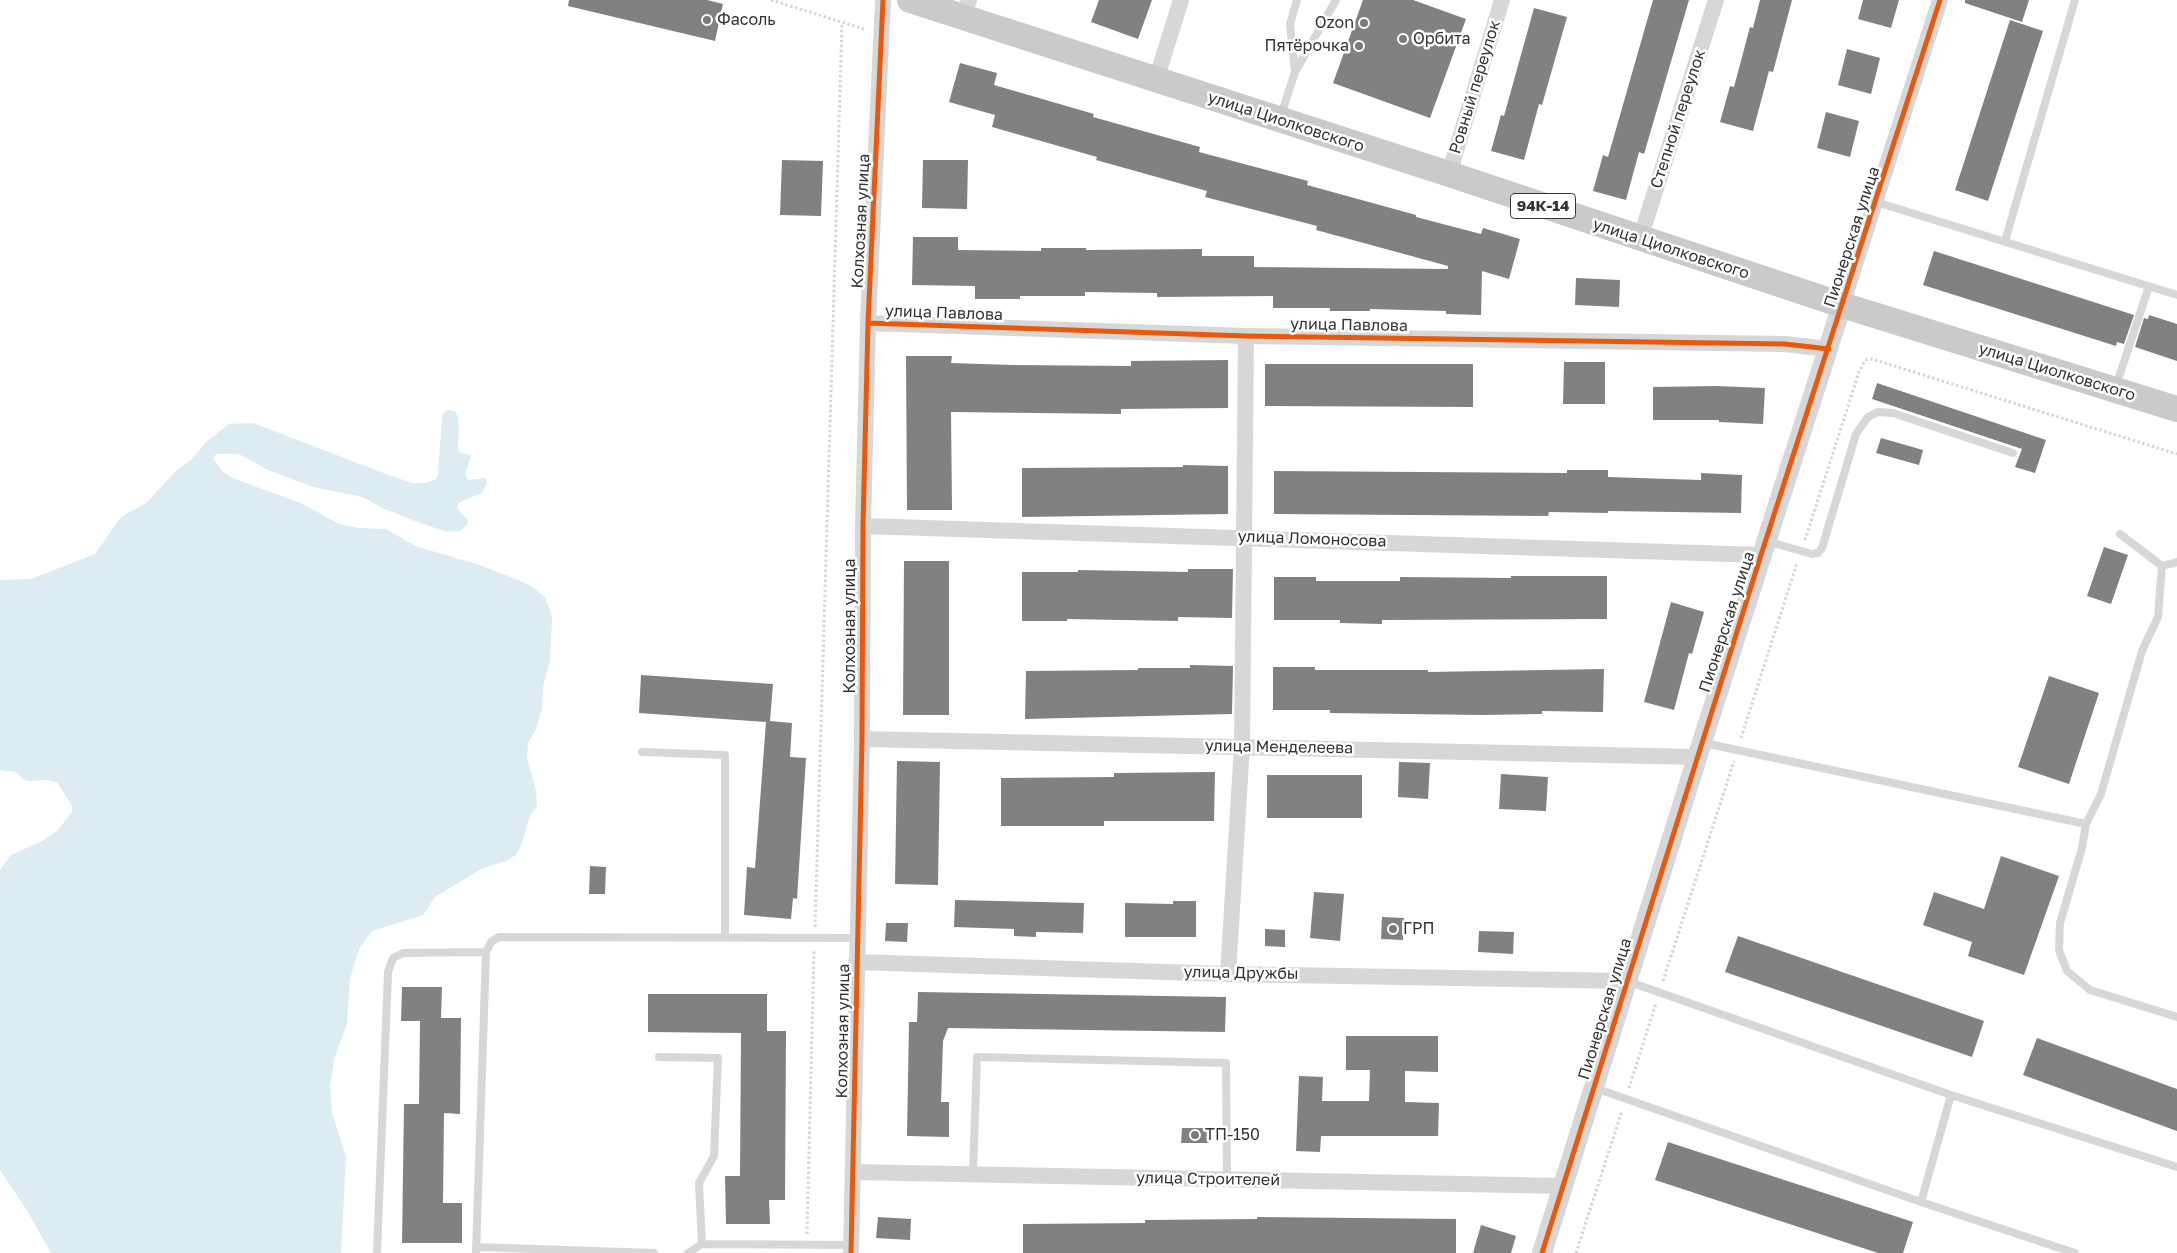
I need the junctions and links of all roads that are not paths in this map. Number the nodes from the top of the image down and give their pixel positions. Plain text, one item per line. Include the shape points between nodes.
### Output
1 (884, 0) edge
2 (910, 0) edge
3 (1181, 0) edge
4 (1297, 0) edge
5 (1336, 0) edge
6 (1502, 0) edge
7 (1716, 0) edge
8 (1940, 0) edge
9 (2075, 0) edge
10 (966, 9) edge
11 (1294, 72) junction
12 (1156, 80) junction
13 (1280, 120) junction
14 (1449, 174) junction
15 (1876, 202) junction
16 (1640, 239) junction
17 (2005, 241) junction
18 (2149, 286) junction
19 (2177, 295) edge
20 (1842, 305) junction
21 (868, 323) junction
22 (1246, 336) junction
23 (1829, 348) junction
24 (2115, 390) junction
25 (2177, 409) edge
26 (2013, 453) dead end
27 (863, 526) junction
28 (2120, 534) dead end
29 (1244, 537) junction
30 (1764, 548) junction
31 (2177, 562) edge
32 (2162, 566) junction
33 (862, 739) junction
34 (1242, 746) junction
35 (1699, 749) junction
36 (642, 752) dead end
37 (2086, 824) junction
38 (725, 937) junction
39 (857, 938) junction
40 (486, 952) junction
41 (856, 962) junction
42 (1228, 974) junction
43 (1627, 981) junction
44 (2177, 1018) edge
45 (659, 1057) dead end
46 (1594, 1087) junction
47 (1951, 1095) junction
48 (2177, 1167) edge
49 (853, 1172) junction
50 (973, 1174) junction
51 (1227, 1179) junction
52 (1564, 1186) junction
53 (1922, 1202) junction
54 (702, 1244) junction
55 (851, 1249) edge
56 (476, 1250) edge
57 (377, 1253) edge
58 (654, 1253) edge
59 (688, 1253) edge
60 (1542, 1253) edge
61 (2075, 1253) edge

1 - 21 street, Колхозная улица
2 - 10 main road, улица Циолковского / 94К-14
3 - 12 street
4 - 11 lane via 1290,24
5 - 11 lane
6 - 14 street, Ровный переулок
7 - 16 street, Степной переулок
8 - 15 street, Пионерская улица
9 - 17 lane
10 - 12 main road, улица Циолковского / 94К-14
11 - 13 lane
12 - 13 main road, улица Циолковского / 94К-14
13 - 14 main road, улица Циолковского / 94К-14
14 - 16 main road, улица Циолковского / 94К-14
15 - 17 lane
15 - 20 street, Пионерская улица
16 - 20 main road, улица Циолковского / 94К-14
17 - 18 lane
18 - 19 lane
18 - 24 lane
20 - 23 street, Пионерская улица
20 - 24 main road, улица Циолковского / 94К-14
21 - 22 street, улица Павлова
21 - 27 street, Колхозная улица
22 - 23 street, улица Павлова via 1785,344
22 - 29 street
23 - 30 street, Пионерская улица
24 - 25 main road, улица Циолковского / 94К-14
26 - 30 lane via 1893,413 1878,412 1868,417 1856,434 1818,553
27 - 29 street, улица Ломоносова
27 - 33 street, Колхозная улица
28 - 32 lane
29 - 30 street, улица Ломоносова
29 - 34 street
30 - 35 street, Пионерская улица
31 - 32 lane
32 - 37 lane via 2158,616 2142,651 2102,794
33 - 34 street, улица Менделеева
33 - 39 street, Колхозная улица
34 - 35 street, улица Менделеева
34 - 42 street
35 - 37 lane via 1737,749
35 - 43 street, Пионерская улица
36 - 38 lane via 726,755
37 - 44 lane via 2060,923 2059,950 2067,971 2090,990
38 - 39 lane
38 - 40 lane via 499,937 491,942
39 - 41 street, Колхозная улица
40 - 56 lane
40 - 57 lane via 403,953 393,958 388,972
41 - 42 street, улица Дружбы
41 - 49 street, Колхозная улица
42 - 43 street, улица Дружбы
43 - 46 street, Пионерская улица
43 - 47 lane
45 - 54 lane via 718,1058 714,1156 699,1183
46 - 52 street, Пионерская улица
46 - 53 lane
47 - 48 lane
47 - 53 lane
49 - 50 street, улица Строителей
49 - 55 street, Колхозная улица
50 - 51 street, улица Строителей
50 - 51 lane via 977,1057 1226,1063
51 - 52 street, улица Строителей
52 - 60 street, Пионерская улица
53 - 61 lane
54 - 55 lane via 807,1245
54 - 59 lane
56 - 58 lane

